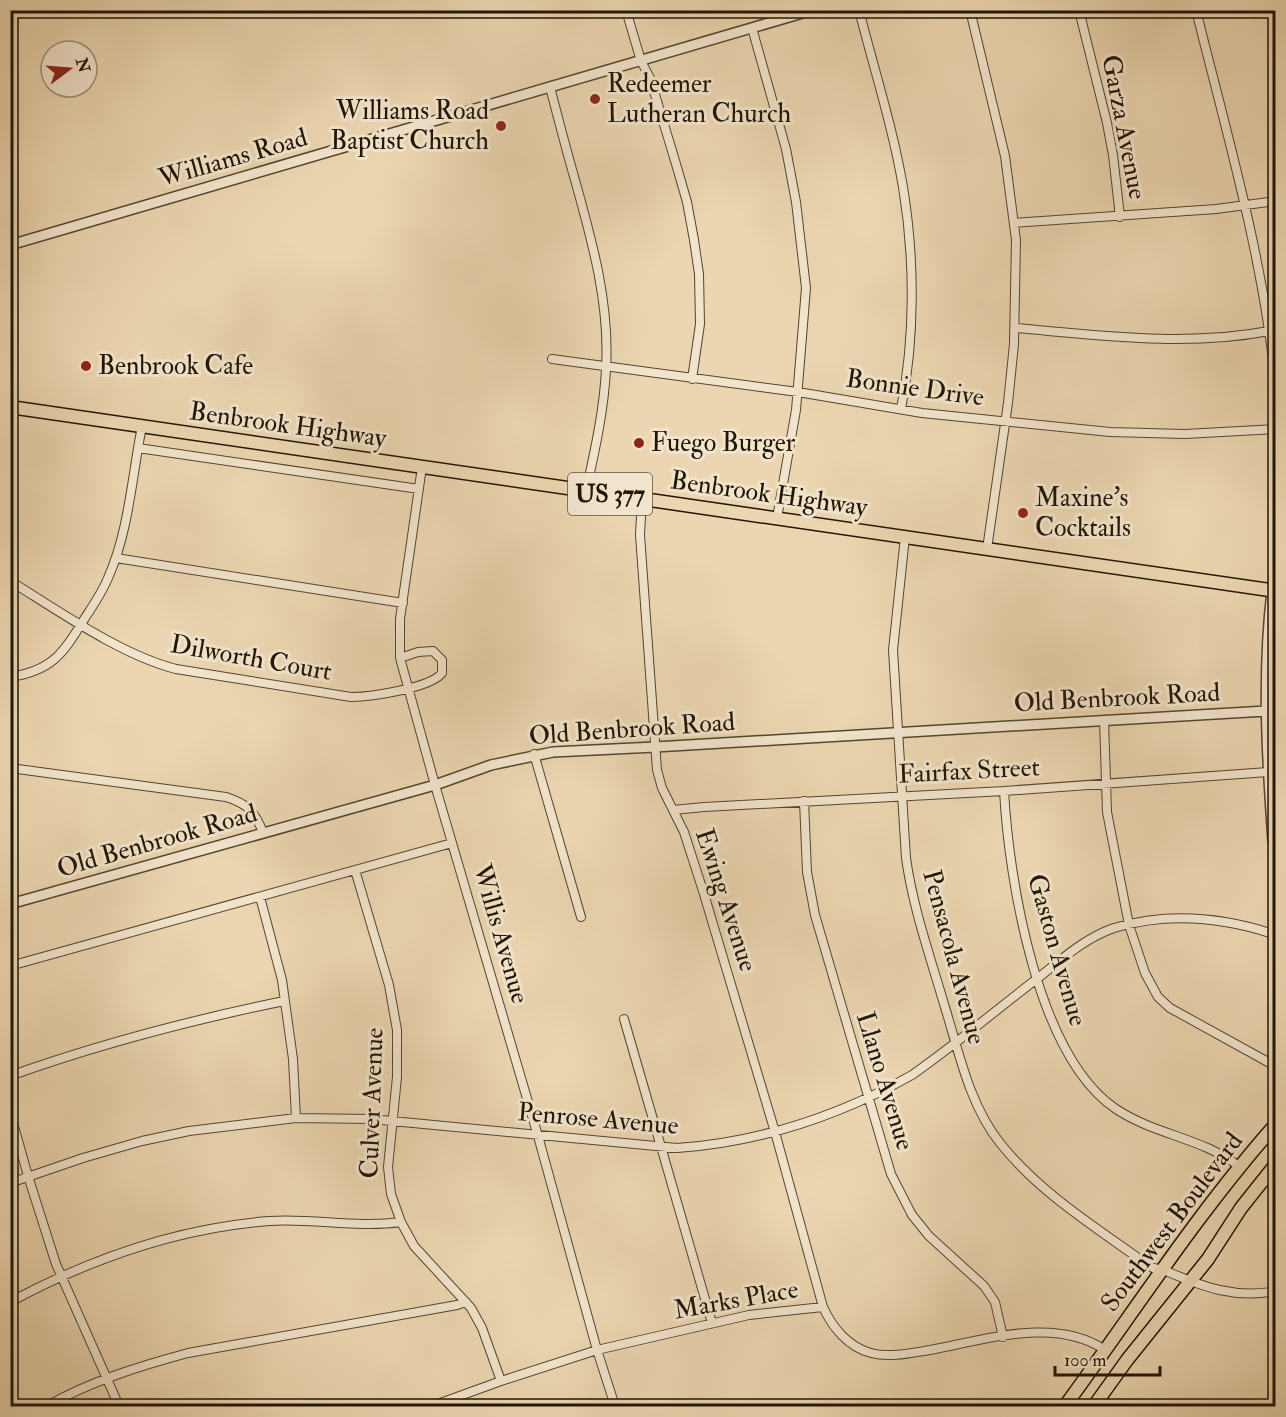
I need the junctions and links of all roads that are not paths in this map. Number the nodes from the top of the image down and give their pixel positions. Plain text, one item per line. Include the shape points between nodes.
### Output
1 (626, 10) edge
2 (813, 10) edge
3 (859, 10) edge
4 (970, 10) edge
5 (1078, 10) edge
6 (1196, 10) edge
7 (795, 13) edge
8 (752, 28) junction
9 (640, 61) junction
10 (550, 87) junction
11 (1275, 201) edge
12 (1245, 205) junction
13 (1120, 217) junction
14 (1014, 223) junction
15 (10, 244) edge
16 (1015, 328) junction
17 (1269, 331) junction
18 (552, 359) dead end
19 (606, 367) junction
20 (692, 379) junction
21 (1275, 388) edge
22 (798, 392) junction
23 (10, 407) edge
24 (901, 409) junction
25 (1005, 421) junction
26 (142, 426) junction
27 (1275, 429) edge
28 (138, 448) junction
29 (422, 467) junction
30 (419, 489) junction
31 (586, 491) junction
32 (642, 499) junction
33 (777, 518) junction
34 (1275, 527) edge
35 (905, 537) junction
36 (987, 549) junction
37 (116, 558) junction
38 (10, 581) edge
39 (1274, 592) edge
40 (402, 603) junction
41 (1272, 616) edge
42 (81, 625) junction
43 (400, 658) junction
44 (10, 677) edge
45 (408, 688) junction
46 (1271, 710) edge
47 (1104, 720) junction
48 (898, 732) junction
49 (655, 747) junction
50 (534, 754) junction
51 (10, 768) edge
52 (1268, 772) junction
53 (1105, 784) junction
54 (435, 785) junction
55 (1004, 791) junction
56 (902, 796) junction
57 (804, 801) junction
58 (673, 810) junction
59 (263, 832) junction
60 (452, 843) junction
61 (1275, 849) edge
62 (355, 870) junction
63 (260, 897) junction
64 (10, 904) edge
65 (581, 917) dead end
66 (1130, 925) junction
67 (1275, 935) edge
68 (10, 966) edge
69 (1038, 978) junction
70 (284, 1001) junction
71 (624, 1019) dead end
72 (956, 1042) junction
73 (1275, 1069) edge
74 (10, 1076) edge
75 (868, 1098) junction
76 (10, 1112) edge
77 (296, 1118) junction
78 (392, 1120) junction
79 (1275, 1124) edge
80 (775, 1132) junction
81 (538, 1136) junction
82 (662, 1147) junction
83 (1275, 1164) edge
84 (1239, 1167) junction
85 (28, 1176) junction
86 (10, 1183) edge
87 (401, 1222) junction
88 (1163, 1269) junction
89 (61, 1276) junction
90 (1189, 1282) junction
91 (1275, 1291) edge
92 (10, 1302) edge
93 (466, 1302) junction
94 (823, 1306) junction
95 (712, 1323) junction
96 (1003, 1337) junction
97 (597, 1350) junction
98 (1105, 1350) junction
99 (107, 1379) junction
100 (501, 1381) junction
101 (47, 1407) edge
102 (119, 1407) edge
103 (432, 1407) edge
104 (615, 1407) edge
105 (1065, 1407) edge
106 (1094, 1407) edge

1 - 9 street
2 - 7 street, Williams Road
3 - 24 street via 909,225 910,341
4 - 14 street via 1005,156
5 - 13 street, Garza Avenue via 1107,123
6 - 12 street
7 - 8 street, Williams Road
8 - 9 street, Williams Road
8 - 22 street via 786,149 800,235 806,288
9 - 10 street, Williams Road
9 - 20 street via 650,78 670,143 694,240 700,324
10 - 15 street, Williams Road
10 - 19 street via 601,287
11 - 12 street
12 - 13 street
12 - 17 street
13 - 14 street
14 - 16 street
16 - 17 street via 1184,339
16 - 25 street
17 - 21 street
18 - 19 street, Bonnie Drive
19 - 20 street, Bonnie Drive
19 - 31 street via 601,422
20 - 22 street, Bonnie Drive
22 - 24 street, Bonnie Drive
22 - 33 street
23 - 26 main road, Benbrook Highway / US 377
24 - 25 street, Bonnie Drive
25 - 27 street, Bonnie Drive via 1137,433
25 - 36 street
26 - 28 street
26 - 29 main road, Benbrook Highway / US 377
28 - 30 street
28 - 37 street
29 - 30 street, Willis Avenue
29 - 31 main road, Benbrook Highway / US 377
30 - 40 street, Willis Avenue
31 - 32 main road, Benbrook Highway / US 377
32 - 33 main road, Benbrook Highway / US 377
32 - 49 street, Ewing Avenue via 640,534
33 - 35 main road, Benbrook Highway / US 377
34 - 39 street
35 - 36 main road, Benbrook Highway / US 377
35 - 48 street, Pensacola Avenue via 893,650
36 - 39 main road, Benbrook Highway / US 377
37 - 40 street
37 - 42 street
38 - 42 street, Dilworth Court
39 - 41 street
40 - 43 street, Willis Avenue
41 - 46 street
42 - 44 street via 70,644 50,663
42 - 45 street, Dilworth Court via 157,664 176,669 351,696 381,695
43 - 45 street, Willis Avenue
43 - 45 street, Dilworth Court via 433,651 443,665 440,676
45 - 54 street, Willis Avenue
46 - 47 street, Old Benbrook Road
46 - 52 street
47 - 48 street, Old Benbrook Road
47 - 53 street
48 - 49 street, Old Benbrook Road
48 - 56 street, Pensacola Avenue
49 - 50 street, Old Benbrook Road
49 - 58 street, Ewing Avenue via 657,770
50 - 54 street, Old Benbrook Road
50 - 65 street
51 - 59 street via 226,797 250,808
52 - 53 street, Fairfax Street
52 - 61 street
53 - 55 street, Fairfax Street
53 - 66 street
54 - 59 street, Old Benbrook Road
54 - 60 street, Willis Avenue
55 - 56 street, Fairfax Street
55 - 69 street, Gaston Avenue via 1014,882
56 - 57 street, Fairfax Street
56 - 72 street, Pensacola Avenue via 910,883
57 - 58 street, Fairfax Street
57 - 75 street, Llano Avenue via 807,872 815,915
58 - 80 street, Ewing Avenue via 704,894
59 - 64 street, Old Benbrook Road
60 - 62 street
60 - 81 street, Willis Avenue
62 - 63 street
62 - 78 street, Culver Avenue via 395,1010 397,1077
63 - 68 street
63 - 70 street
66 - 67 street, Penrose Avenue via 1169,918 1208,919
66 - 69 street, Penrose Avenue via 1093,938
66 - 73 street via 1144,973 1158,997 1170,1008
69 - 72 street, Penrose Avenue
69 - 84 street, Gaston Avenue via 1064,1046 1101,1096 1139,1122 1200,1144
70 - 74 street via 142,1035
70 - 77 street via 293,1059
71 - 82 street
72 - 75 street, Penrose Avenue via 912,1075
72 - 88 street, Pensacola Avenue via 978,1107 993,1134 1032,1179 1141,1260
75 - 80 street, Penrose Avenue
75 - 96 street, Llano Avenue via 891,1174 912,1215 996,1302
76 - 85 street
77 - 78 street, Penrose Avenue
77 - 85 street, Penrose Avenue via 142,1141
78 - 81 street, Penrose Avenue
78 - 87 street, Culver Avenue via 389,1180
79 - 84 main road, Southwest Boulevard
80 - 82 street, Penrose Avenue via 714,1146
80 - 94 street, Ewing Avenue
81 - 82 street, Penrose Avenue
81 - 97 street, Willis Avenue
82 - 95 street
83 - 90 main road, Southwest Boulevard
84 - 88 main road, Southwest Boulevard
85 - 86 street, Penrose Avenue
85 - 89 street
87 - 89 street via 268,1221 220,1228 157,1242
87 - 93 street, Culver Avenue via 414,1246
88 - 90 street, Pensacola Avenue
88 - 98 main road, Southwest Boulevard
89 - 92 street
89 - 99 street
90 - 91 street via 1234,1294
90 - 106 main road, Southwest Boulevard
93 - 99 street via 188,1353
93 - 100 street, Culver Avenue via 482,1328
94 - 95 street, Marks Place
94 - 96 street, Marks Place via 842,1336 861,1350 873,1353 912,1353
95 - 97 street, Marks Place
96 - 98 street, Marks Place via 1046,1331 1075,1336
97 - 100 street, Marks Place
97 - 104 street, Willis Avenue
98 - 105 main road, Southwest Boulevard
99 - 101 street
99 - 102 street
100 - 103 street, Marks Place

